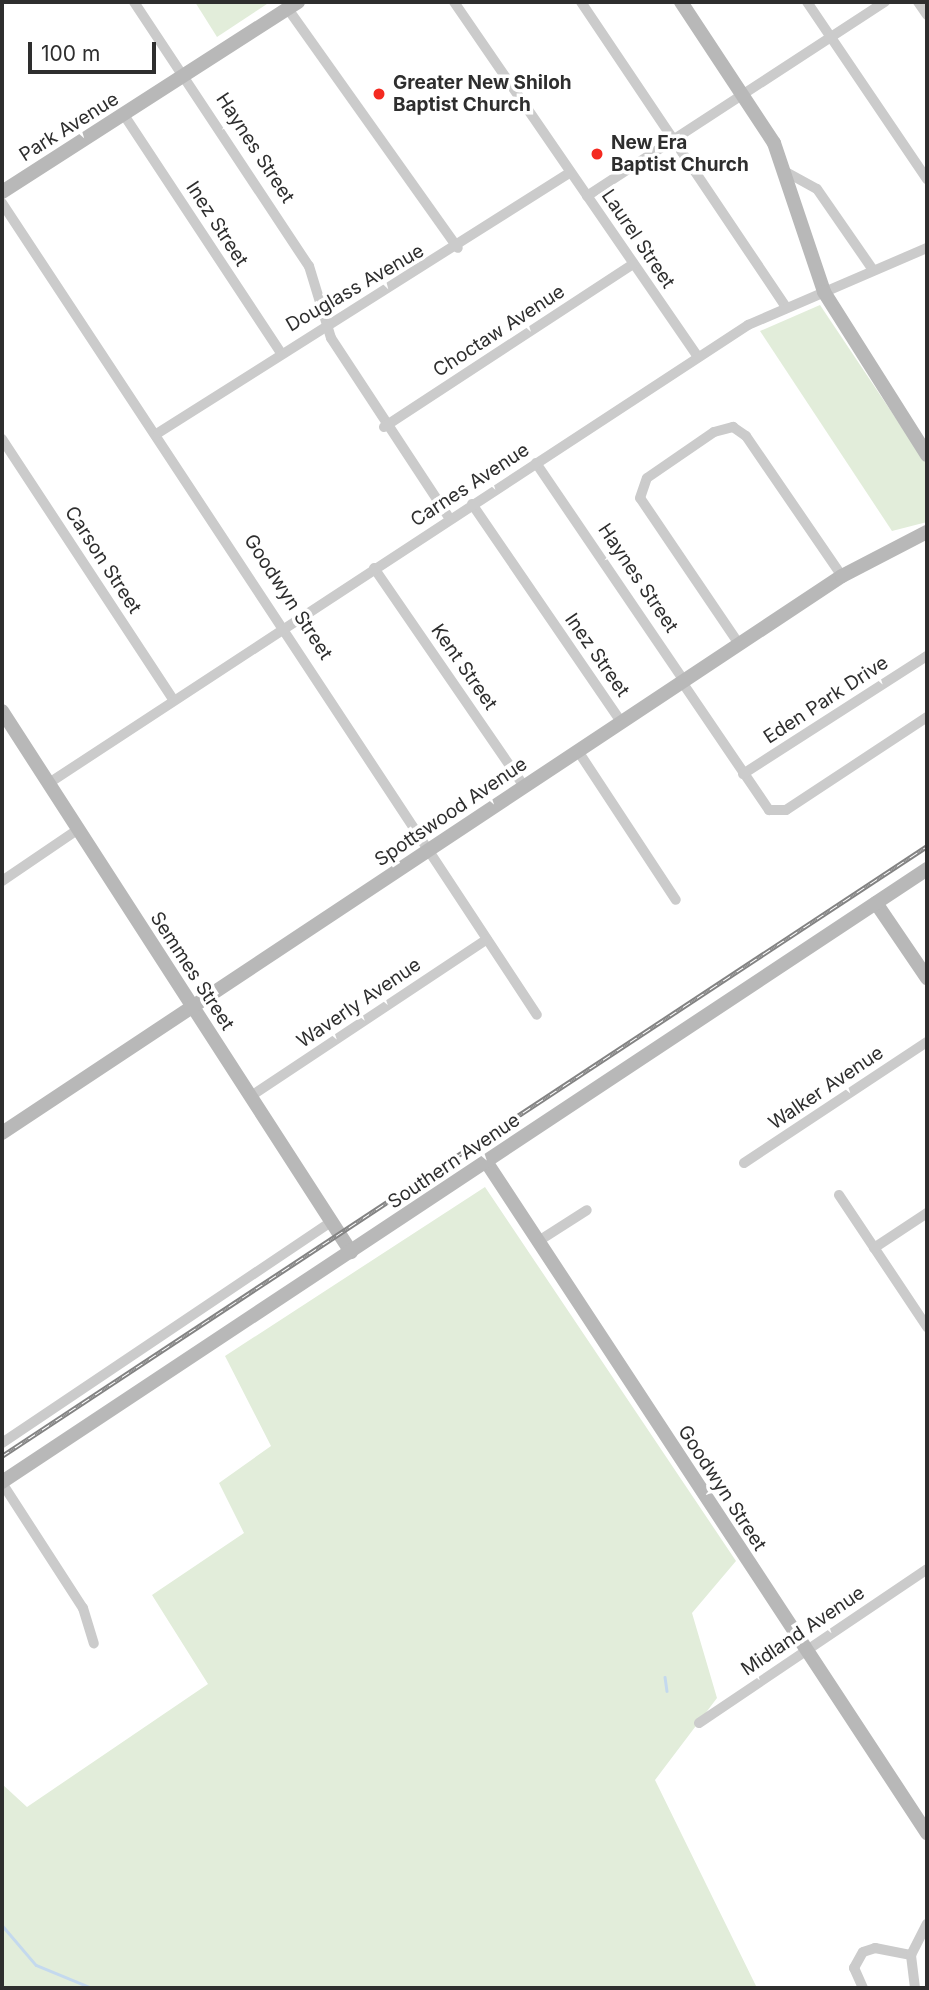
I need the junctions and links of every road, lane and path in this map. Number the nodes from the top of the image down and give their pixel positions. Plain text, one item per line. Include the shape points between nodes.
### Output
1 (134, 2) edge
2 (454, 2) edge
3 (581, 2) edge
4 (681, 2) edge
5 (807, 2) edge
6 (885, 2) edge
7 (918, 2) edge
8 (293, 5) edge
9 (927, 15) edge
10 (831, 37) junction
11 (183, 77) junction
12 (743, 94) junction
13 (124, 115) junction
14 (676, 139) junction
15 (786, 172) junction
16 (570, 173) junction
17 (927, 179) edge
18 (2, 192) edge
19 (587, 196) junction
20 (2, 203) edge
21 (458, 248) junction
22 (926, 251) edge
23 (633, 264) junction
24 (873, 270) junction
25 (824, 292) junction
26 (786, 307) junction
27 (326, 323) junction
28 (280, 352) junction
29 (698, 357) junction
30 (384, 427) junction
31 (158, 433) junction
32 (2, 439) edge
33 (927, 455) edge
34 (536, 463) junction
35 (472, 504) junction
36 (450, 519) junction
37 (927, 532) edge
38 (374, 568) junction
39 (842, 576) junction
40 (286, 627) junction
41 (739, 644) junction
42 (927, 656) edge
43 (683, 682) junction
44 (174, 701) junction
45 (2, 711) edge
46 (927, 717) edge
47 (621, 722) junction
48 (578, 751) junction
49 (743, 774) junction
50 (49, 783) junction
51 (524, 786) junction
52 (77, 830) junction
53 (428, 851) junction
54 (927, 869) edge
55 (2, 881) edge
56 (676, 900) dead end
57 (876, 903) junction
58 (487, 939) junction
59 (927, 978) edge
60 (193, 1008) junction
61 (537, 1015) dead end
62 (927, 1042) edge
63 (251, 1096) junction
64 (2, 1133) edge
65 (487, 1163) junction
66 (744, 1163) dead end
67 (839, 1195) dead end
68 (587, 1210) dead end
69 (927, 1213) edge
70 (331, 1222) junction
71 (537, 1242) junction
72 (874, 1248) junction
73 (351, 1252) junction
74 (927, 1327) edge
75 (2, 1443) edge
76 (2, 1483) edge
77 (927, 1570) edge
78 (94, 1643) dead end
79 (805, 1650) junction
80 (699, 1723) dead end
81 (927, 1833) edge
82 (927, 1924) edge
83 (911, 1955) junction
84 (863, 1988) edge
85 (915, 1988) edge

1 - 11 street, Haynes Street
2 - 16 street, Laurel Street
3 - 14 street
4 - 12 main road
5 - 10 street
6 - 10 street
7 - 9 street
8 - 11 main road, Park Avenue
8 - 21 street
10 - 12 street
10 - 17 street
11 - 13 main road, Park Avenue
11 - 27 street, Haynes Street via 309,266
12 - 14 street
12 - 15 main road
13 - 18 main road, Park Avenue
13 - 28 street, Inez Street
14 - 19 street
14 - 26 street
15 - 24 street via 817,189
15 - 25 main road
16 - 19 street, Laurel Street
16 - 21 street, Douglass Avenue
19 - 23 street, Laurel Street
20 - 31 street, Goodwyn Street
21 - 27 street, Douglass Avenue via 377,300
22 - 24 street, Carnes Avenue
23 - 29 street, Laurel Street
23 - 30 street, Choctaw Avenue
24 - 25 street, Carnes Avenue
25 - 26 street, Carnes Avenue
25 - 33 main road
26 - 29 street, Carnes Avenue
27 - 28 street, Douglass Avenue
27 - 30 street
28 - 31 street, Douglass Avenue
29 - 34 street, Carnes Avenue
30 - 36 street
31 - 40 street, Goodwyn Street
32 - 44 street, Carson Street
34 - 35 street, Carnes Avenue
34 - 43 street, Haynes Street
35 - 36 street, Carnes Avenue
35 - 47 street, Inez Street
36 - 38 street, Carnes Avenue
37 - 39 main road, Spottswood Avenue
38 - 40 street, Carnes Avenue
38 - 51 street, Kent Street
39 - 41 main road, Spottswood Avenue
39 - 41 street via 746,436 733,427 720,428 653,473 640,491 642,503
40 - 44 street, Carnes Avenue
40 - 53 street, Goodwyn Street
41 - 43 main road, Spottswood Avenue
42 - 49 street, Eden Park Drive
43 - 47 main road, Spottswood Avenue
43 - 49 street, Haynes Street
44 - 50 street, Carnes Avenue
45 - 50 main road, Semmes Street
46 - 49 street, Haynes Street via 786,810 767,808
47 - 48 main road, Spottswood Avenue
48 - 51 main road, Spottswood Avenue
48 - 56 street
50 - 52 main road, Semmes Street
51 - 53 main road, Spottswood Avenue
52 - 55 street
52 - 60 main road, Semmes Street
53 - 58 street, Goodwyn Street
53 - 60 main road, Spottswood Avenue
54 - 57 main road, Southern Avenue
57 - 59 main road
57 - 65 main road, Southern Avenue
58 - 61 street, Goodwyn Street
58 - 63 street, Waverly Avenue
60 - 63 main road, Semmes Street
60 - 64 main road, Spottswood Avenue
62 - 66 street, Walker Avenue
63 - 70 main road, Semmes Street
65 - 71 main road, Goodwyn Street
65 - 73 main road, Southern Avenue
67 - 72 street
68 - 71 street
69 - 72 street
70 - 73 main road, Semmes Street
70 - 75 street
71 - 79 main road, Goodwyn Street
72 - 74 street
73 - 76 main road, Southern Avenue
76 - 78 street via 83,1608
77 - 79 street, Midland Avenue
79 - 80 street, Midland Avenue
79 - 81 main road, Goodwyn Street
82 - 83 street
83 - 84 street via 875,1948 863,1952 854,1968
83 - 85 street

